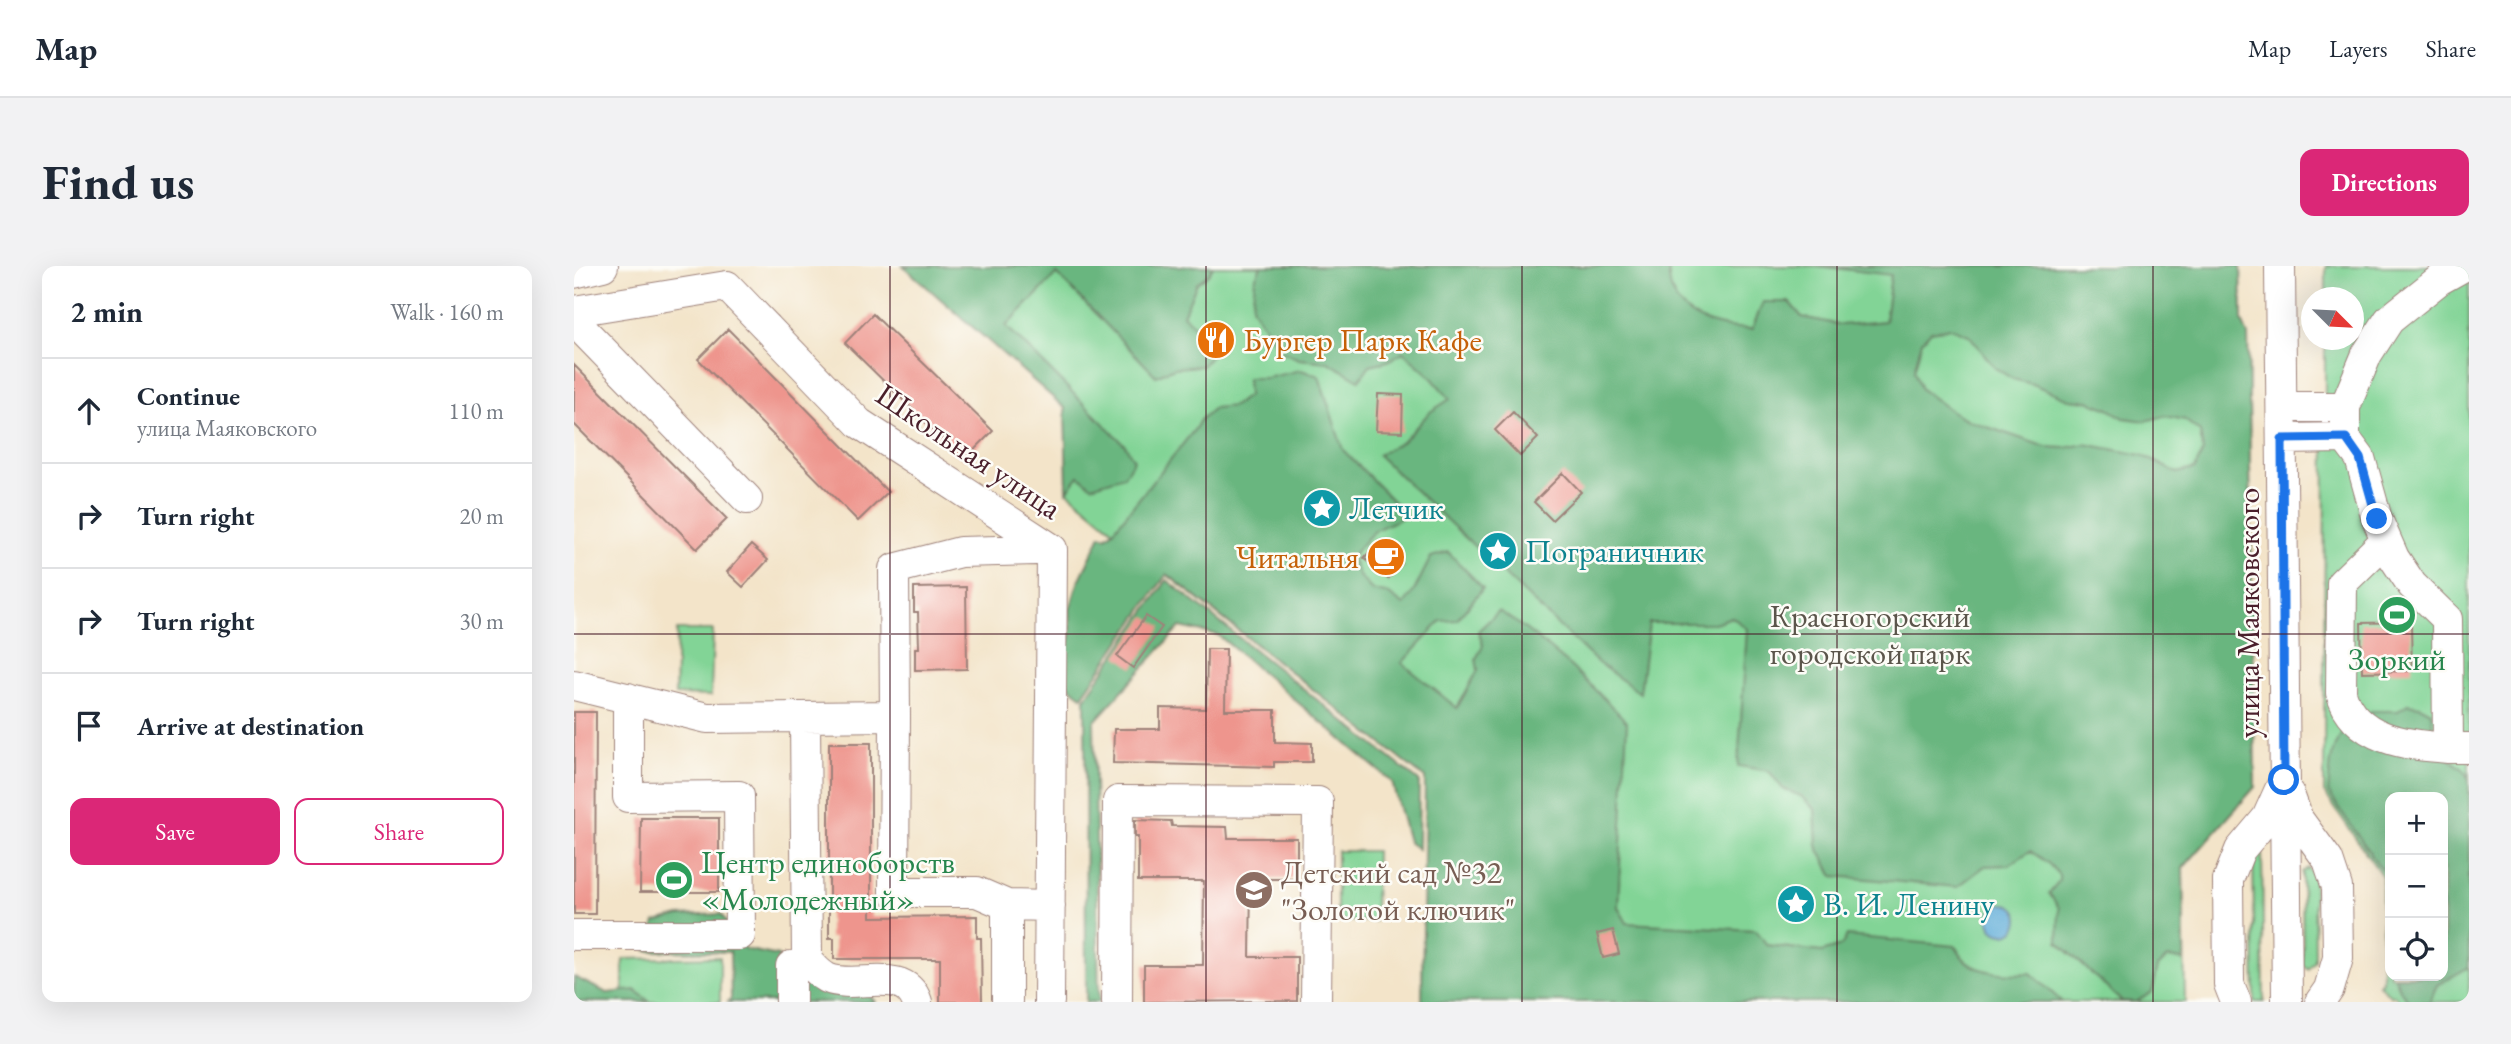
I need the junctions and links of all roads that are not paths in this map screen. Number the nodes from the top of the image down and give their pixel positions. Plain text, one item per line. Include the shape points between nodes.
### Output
1 (603, 266) edge
2 (2280, 266) edge
3 (2464, 266) edge
4 (574, 273) edge
5 (574, 311) edge
6 (574, 321) edge
7 (2282, 407) junction
8 (2346, 407) junction
9 (2346, 438) junction
10 (2282, 439) junction
11 (747, 499) dead end
12 (2386, 540) junction
13 (1045, 545) junction
14 (574, 685) edge
15 (628, 698) junction
16 (895, 716) junction
17 (805, 719) junction
18 (2459, 748) edge
19 (2284, 780) junction
20 (1007, 905) junction
21 (1050, 906) junction
22 (574, 935) edge
23 (791, 966) dead end
24 (2231, 1000) edge
25 (791, 1002) edge
26 (917, 1002) edge
27 (1007, 1002) edge
28 (1049, 1002) edge
29 (1117, 1002) edge
30 (1316, 1002) edge
31 (2287, 1002) edge
32 (2320, 1002) edge

1 - 4 street
2 - 7 street, улица Маяковского
3 - 8 street via 2438,280 2389,320 2367,354
5 - 13 street, Школьная улица via 727,286 859,423
6 - 11 street
7 - 8 street
7 - 10 street, улица Маяковского
8 - 9 street
9 - 10 street
9 - 12 street via 2360,458
10 - 19 street, улица Маяковского
12 - 18 street via 2412,584 2446,620
12 - 18 street via 2342,583 2343,701 2356,720 2389,740
13 - 16 street via 1036,550 960,552 894,569
13 - 21 street, Школьная улица via 1052,549
14 - 15 street
15 - 17 street via 707,718
15 - 22 street via 628,797 739,796 740,935
16 - 17 street
16 - 20 street via 894,892 977,892
17 - 26 street via 807,959 815,970 835,981 906,985
19 - 24 street via 2267,818 2240,850 2228,880
19 - 31 street, улица Маяковского
19 - 32 street via 2298,819 2328,860 2337,887 2338,958
20 - 21 street
20 - 27 street
21 - 28 street, Школьная улица
23 - 25 street
29 - 30 street via 1118,801 1318,802

